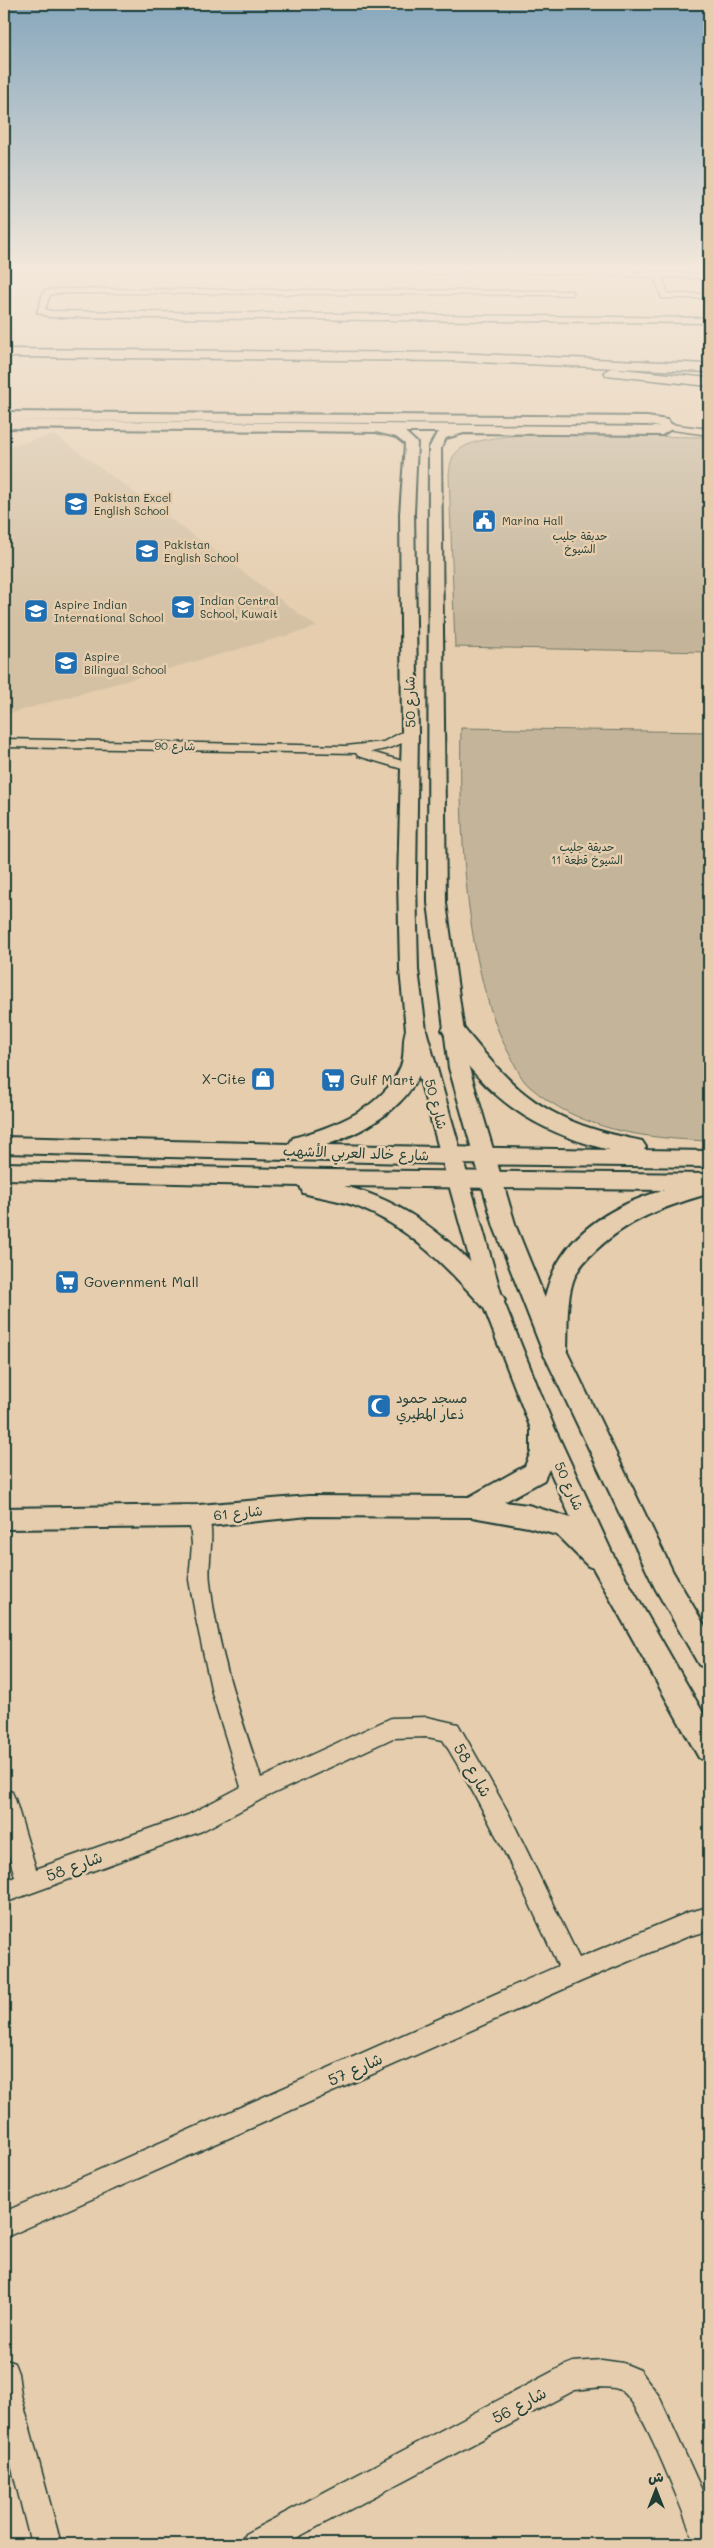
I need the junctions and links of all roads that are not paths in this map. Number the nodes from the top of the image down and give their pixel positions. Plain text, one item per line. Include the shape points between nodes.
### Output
1 (4, 416) edge
2 (4, 424) edge
3 (476, 427) junction
4 (668, 427) joint
5 (376, 428) junction
6 (709, 432) edge
7 (410, 471) junction
8 (436, 504) junction
9 (410, 732) junction
10 (4, 743) edge
11 (346, 750) junction
12 (409, 768) junction
13 (416, 1030) junction
14 (454, 1030) junction
15 (4, 1145) edge
16 (272, 1151) junction
17 (453, 1167) junction
18 (487, 1167) junction
19 (708, 1167) edge
20 (4, 1171) edge
21 (268, 1176) junction
22 (709, 1186) edge
23 (492, 1300) junction
24 (554, 1350) junction
25 (542, 1427) junction
26 (472, 1507) junction
27 (199, 1516) junction
28 (4, 1519) edge
29 (605, 1565) junction
30 (709, 1657) edge
31 (709, 1749) edge
32 (254, 1792) junction
33 (4, 1799) edge
34 (28, 1882) junction
35 (4, 1892) edge
36 (709, 1919) edge
37 (573, 1972) junction
38 (4, 2225) edge
39 (4, 2373) edge
40 (709, 2540) edge
41 (46, 2544) edge
42 (255, 2544) edge

1 - 3 street
2 - 5 street
3 - 4 street via 662,431
3 - 5 street
3 - 8 street, شارع 50 via 440,436 437,442
4 - 6 street
5 - 7 street, شارع 50 via 400,434 411,443
7 - 8 street via 415,468 425,470 427,497
7 - 9 street, شارع 50 via 407,514
8 - 14 street, شارع 50 via 437,902
9 - 11 street, شارع 90 via 398,742
9 - 12 street, شارع 50
10 - 11 street, شارع 90
11 - 12 street, شارع 90 via 394,760
12 - 13 street, شارع 50 via 406,880 409,970
13 - 16 main road via 412,1067 390,1099 358,1123 326,1138
13 - 17 street, شارع 50
14 - 18 street, شارع 50 via 459,1068
14 - 19 main road via 509,1094 546,1118 608,1142
15 - 16 main road, شارع خالد العربي الأشهب
16 - 17 main road, شارع خالد العربي الأشهب
17 - 18 main road, شارع خالد العربي الأشهب
17 - 21 main road, شارع خالد العربي الأشهب
17 - 23 street, شارع 50
18 - 19 main road, شارع خالد العربي الأشهب
18 - 24 street, شارع 50 via 504,1227
20 - 21 main road, شارع خالد العربي الأشهب
21 - 23 main road via 366,1201 406,1220 442,1248
22 - 24 main road via 636,1208 605,1226 572,1258 557,1295
23 - 25 street, شارع 50
24 - 30 street, شارع 50 via 664,1580
25 - 26 street, شارع 61 via 543,1452 535,1473
25 - 29 street, شارع 50
26 - 27 street, شارع 61 via 309,1506
26 - 29 street, شارع 61 via 528,1516 564,1527
27 - 28 street, شارع 61
27 - 32 street via 202,1544 199,1580 206,1619 223,1693
29 - 31 street, شارع 50
32 - 34 street, شارع 58 via 194,1823
32 - 37 street, شارع 58 via 391,1728 427,1727 450,1731 520,1854
33 - 34 street
34 - 35 street, شارع 58
36 - 37 street, شارع 57 via 689,1924
37 - 38 street, شارع 57
39 - 41 street
40 - 42 street, شارع 56 via 650,2406 631,2380 606,2374 573,2376

